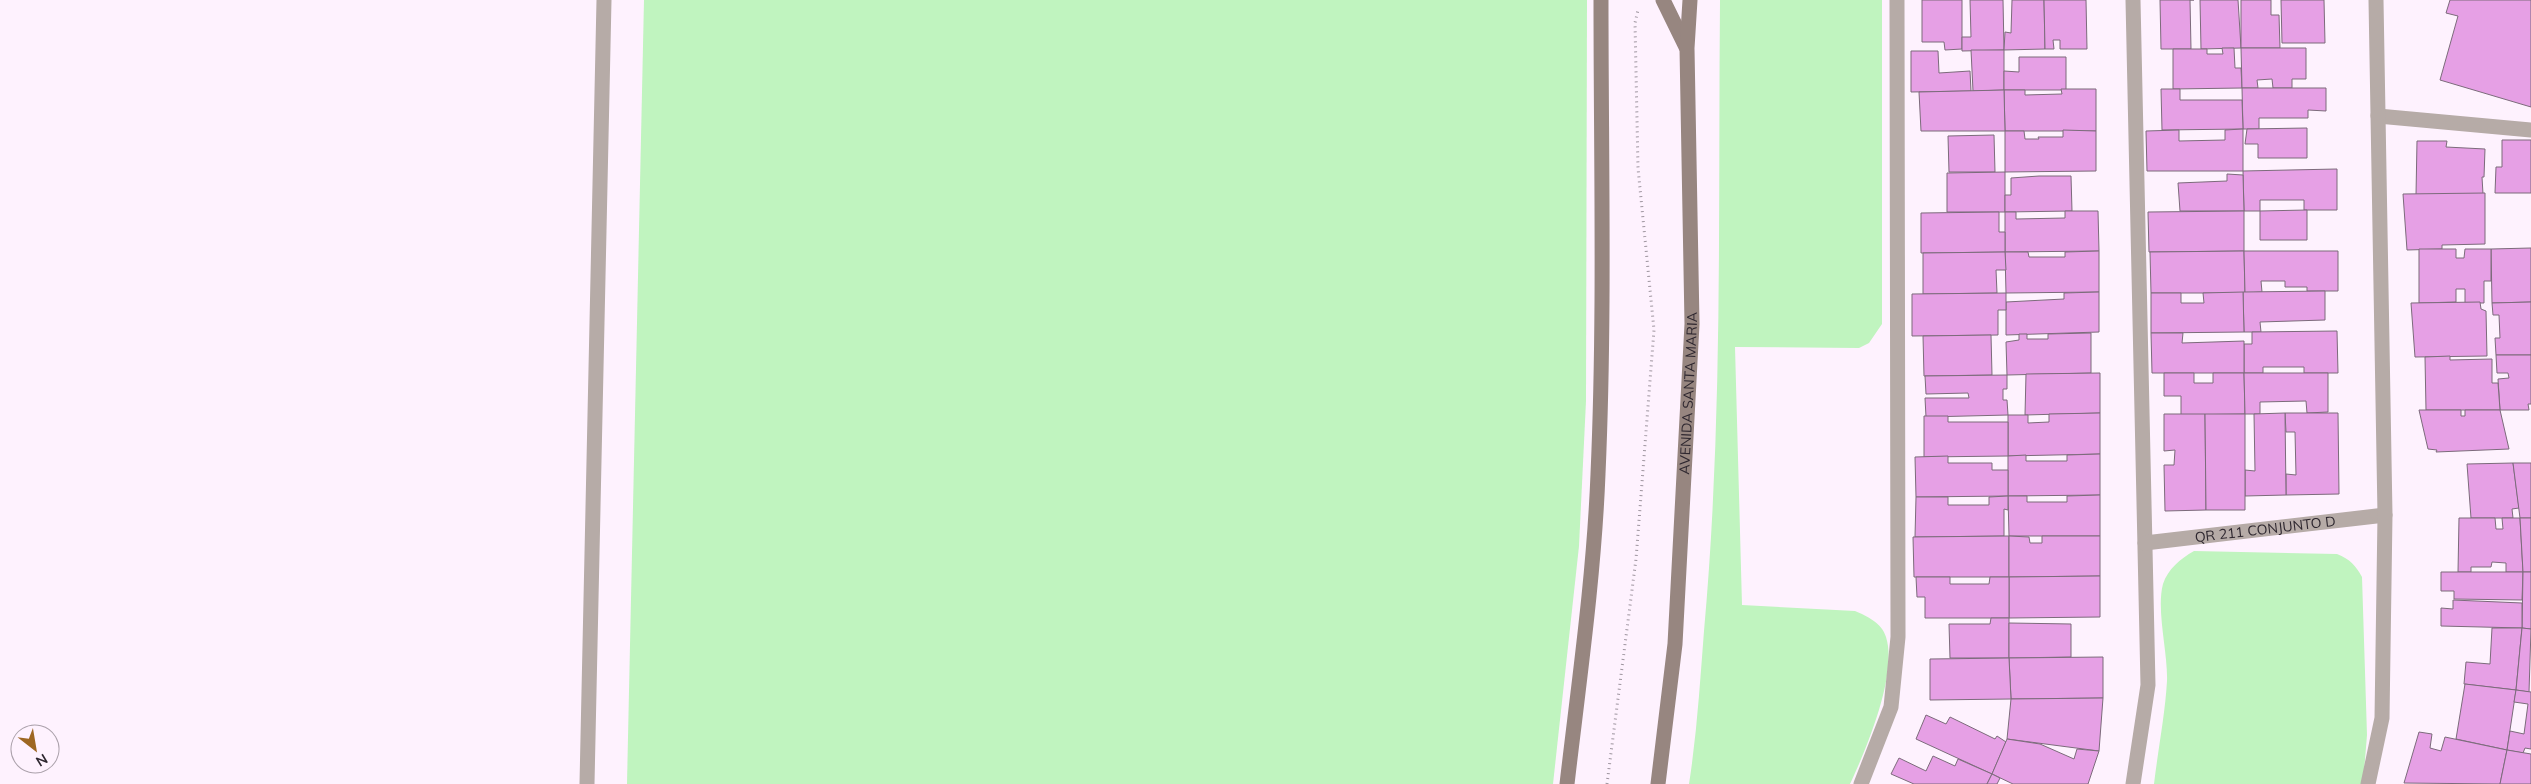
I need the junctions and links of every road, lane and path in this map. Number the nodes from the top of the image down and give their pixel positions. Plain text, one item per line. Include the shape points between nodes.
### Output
1 (604, 0) edge
2 (1601, 0) edge
3 (1663, 0) edge
4 (1690, 0) edge
5 (1897, 0) edge
6 (2133, 0) edge
7 (2376, 0) edge
8 (1639, 8) dead end
9 (1687, 48) junction
10 (2378, 116) junction
11 (2531, 130) edge
12 (2386, 515) junction
13 (2145, 543) junction
14 (587, 784) edge
15 (1567, 784) edge
16 (1607, 784) edge
17 (1658, 784) edge
18 (1861, 784) edge
19 (2133, 784) edge
20 (2368, 784) edge

1 - 14 street
2 - 15 main road via 1598,475 1585,630
3 - 9 main road
4 - 9 main road, AVENIDA SANTA MARIA
5 - 18 street via 1898,637 1891,707
6 - 13 street
7 - 10 street
8 - 16 path via 1635,23 1638,168 1654,330 1636,559
9 - 17 main road, AVENIDA SANTA MARIA via 1692,324 1675,644
10 - 11 street
10 - 12 street
12 - 13 street, QR 211 CONJUNTO D
12 - 20 street via 2382,718
13 - 19 street via 2148,685

